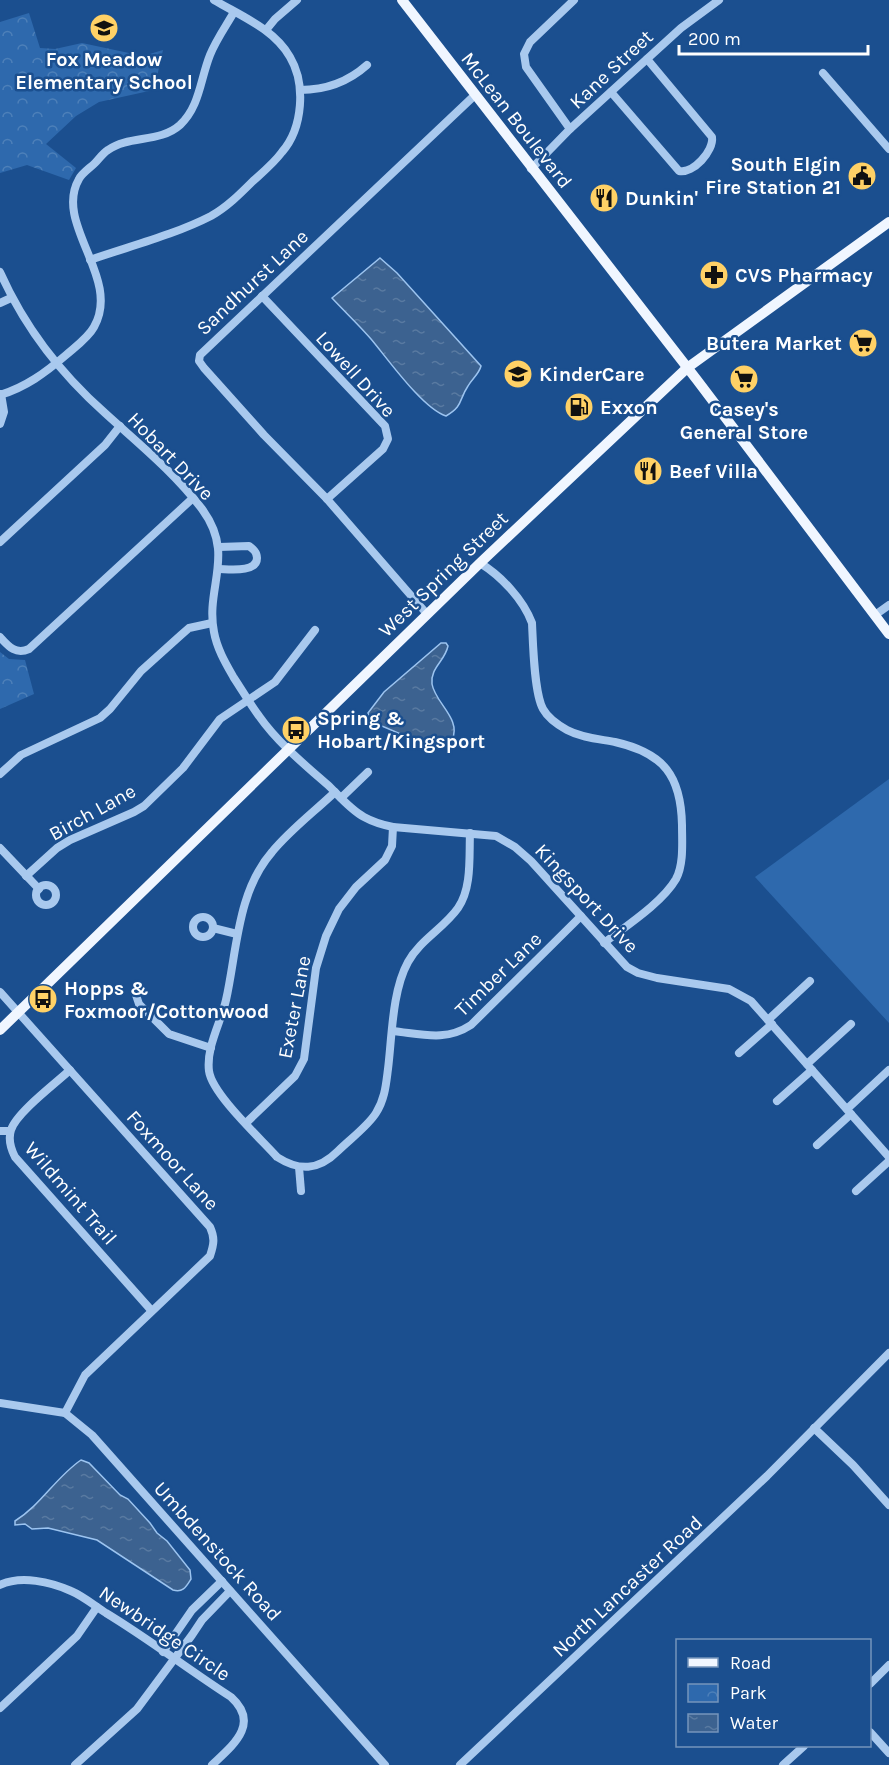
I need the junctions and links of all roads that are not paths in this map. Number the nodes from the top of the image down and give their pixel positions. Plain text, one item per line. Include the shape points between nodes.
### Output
1 (214, 0) edge
2 (297, 0) edge
3 (402, 0) edge
4 (574, 0) edge
5 (719, 0) edge
6 (234, 12) junction
7 (266, 30) junction
8 (647, 59) junction
9 (367, 66) dead end
10 (822, 74) dead end
11 (300, 90) junction
12 (611, 92) junction
13 (475, 95) junction
14 (570, 129) junction
15 (889, 149) edge
16 (531, 168) junction
17 (889, 222) edge
18 (90, 260) junction
19 (0, 272) edge
20 (262, 296) junction
21 (11, 298) junction
22 (0, 303) edge
23 (57, 362) junction
24 (687, 368) junction
25 (1, 395) edge
26 (0, 424) edge
27 (120, 426) junction
28 (193, 498) junction
29 (327, 499) junction
30 (0, 542) edge
31 (219, 547) junction
32 (480, 562) junction
33 (219, 569) junction
34 (889, 605) edge
35 (427, 614) junction
36 (875, 615) junction
37 (212, 623) junction
38 (315, 630) dead end
39 (889, 634) edge
40 (0, 638) edge
41 (249, 701) junction
42 (289, 749) junction
43 (368, 772) dead end
44 (0, 774) edge
45 (338, 795) junction
46 (393, 827) junction
47 (470, 833) junction
48 (0, 848) edge
49 (26, 876) junction
50 (39, 889) dead end
51 (581, 916) junction
52 (213, 928) dead end
53 (237, 934) junction
54 (604, 943) junction
55 (810, 981) dead end
56 (0, 992) edge
57 (135, 992) dead end
58 (18, 1013) junction
59 (770, 1022) junction
60 (851, 1024) dead end
61 (0, 1030) edge
62 (393, 1031) junction
63 (212, 1048) junction
64 (739, 1053) dead end
65 (809, 1067) junction
66 (889, 1070) edge
67 (70, 1071) junction
68 (777, 1101) dead end
69 (849, 1112) junction
70 (246, 1123) junction
71 (0, 1131) edge
72 (10, 1131) junction
73 (817, 1145) dead end
74 (10, 1148) junction
75 (0, 1149) edge
76 (888, 1156) edge
77 (299, 1167) junction
78 (301, 1191) dead end
79 (856, 1191) dead end
80 (151, 1310) junction
81 (889, 1353) edge
82 (0, 1402) edge
83 (65, 1413) junction
84 (814, 1428) junction
85 (889, 1505) edge
86 (222, 1581) junction
87 (0, 1585) edge
88 (230, 1591) junction
89 (97, 1607) junction
90 (163, 1652) junction
91 (173, 1659) junction
92 (889, 1665) edge
93 (871, 1683) edge
94 (0, 1708) edge
95 (871, 1733) edge
96 (803, 1747) edge
97 (889, 1753) edge
98 (75, 1765) edge
99 (212, 1765) edge
100 (385, 1765) edge
101 (460, 1765) edge
102 (783, 1765) edge

1 - 6 street
2 - 7 street
3 - 13 main road, McLean Boulevard
4 - 14 street via 530,42 524,54 526,67
5 - 8 street, Kane Street via 687,22
6 - 7 street
6 - 18 street via 215,43 188,116 166,134 108,150 79,178 73,194 74,212
7 - 11 street via 290,57
8 - 12 street, Kane Street
8 - 12 street via 712,137 711,150 690,170 679,171
9 - 11 street via 336,85
10 - 15 street
11 - 18 street via 294,135 283,152 223,208 192,224
12 - 14 street, Kane Street
13 - 16 main road, McLean Boulevard
13 - 20 street, Sandhurst Lane
14 - 16 street, Kane Street
16 - 24 main road, McLean Boulevard
17 - 24 main road, West Spring Street
18 - 23 street via 100,285 99,315 88,334
19 - 21 street, Hobart Drive
20 - 29 street, Lowell Drive via 385,426 388,439 383,449
20 - 29 street, Sandhurst Lane via 204,350 200,361
21 - 22 street
21 - 23 street, Hobart Drive
23 - 25 street via 44,374
23 - 27 street, Hobart Drive
24 - 32 main road, West Spring Street
24 - 36 main road, McLean Boulevard
25 - 26 street via 4,412
27 - 28 street, Hobart Drive via 148,449
27 - 30 street via 105,445
28 - 31 street, Hobart Drive via 208,519
28 - 40 street via 29,649 18,652
29 - 35 street, Sandhurst Lane
31 - 33 street, Hobart Drive
31 - 33 street via 249,546 257,557 252,566
32 - 35 main road, West Spring Street
32 - 54 street via 519,599 529,615 543,709 556,724 578,735 640,748 660,762 674,779 682,801 682,851 677,878 664,894
33 - 37 street, Hobart Drive
34 - 36 street
35 - 42 main road, West Spring Street
36 - 39 main road, McLean Boulevard
37 - 41 street, Hobart Drive via 226,663
37 - 44 street via 189,628 141,671 100,718 21,755
38 - 41 street, Birch Lane via 275,682
41 - 42 street, Hobart Drive
41 - 49 street, Birch Lane via 220,719 188,762 144,806 70,840
42 - 45 street, Kingsport Drive
42 - 58 main road, West Spring Street
43 - 45 street
45 - 46 street, Kingsport Drive via 362,816
45 - 53 street via 272,852 257,873
46 - 47 street, Kingsport Drive
46 - 70 street, Exeter Lane via 392,846 385,860 339,909 326,936 316,968 304,1059 295,1076
47 - 51 street, Kingsport Drive via 496,836 515,847
47 - 62 street via 468,882 463,899 408,962 399,987
48 - 49 street
49 - 50 street
51 - 54 street, Kingsport Drive
51 - 62 street, Timber Lane via 458,1034
52 - 53 street
53 - 63 street via 226,1001
54 - 59 street, Kingsport Drive via 638,973 729,988 751,1001
55 - 59 street
56 - 58 street, Foxmoor Lane
57 - 63 street via 140,1004 169,1034
58 - 61 main road, West Spring Street
58 - 67 street, Foxmoor Lane
59 - 64 street
59 - 65 street, Kingsport Drive
60 - 65 street
62 - 77 street via 385,1094 376,1114 333,1156 313,1167
63 - 70 street via 209,1071 217,1091
65 - 68 street
65 - 69 street, Kingsport Drive
66 - 69 street
67 - 72 street, Wildmint Trail via 20,1114
67 - 80 street, Foxmoor Lane via 214,1234 210,1256
69 - 73 street
69 - 76 street, Kingsport Drive
70 - 77 street via 277,1157
71 - 72 street
72 - 74 street, Wildmint Trail
74 - 75 street
74 - 80 street, Wildmint Trail
76 - 79 street
77 - 78 street
80 - 83 street, Foxmoor Lane via 85,1375
81 - 84 street, North Lancaster Road
82 - 83 street, Umbdenstock Road
83 - 86 street, Umbdenstock Road via 92,1435
84 - 85 street
84 - 101 street, North Lancaster Road
86 - 88 street, Umbdenstock Road
86 - 90 street via 192,1610
87 - 89 street, Newbridge Circle via 21,1580 61,1587
88 - 91 street
88 - 100 street, Umbdenstock Road
89 - 90 street, Newbridge Circle
89 - 94 street via 77,1636
90 - 91 street, Newbridge Circle
91 - 98 street via 137,1708
91 - 99 street, Newbridge Circle via 240,1705 244,1723 240,1739
92 - 93 street
95 - 97 street
96 - 102 street

